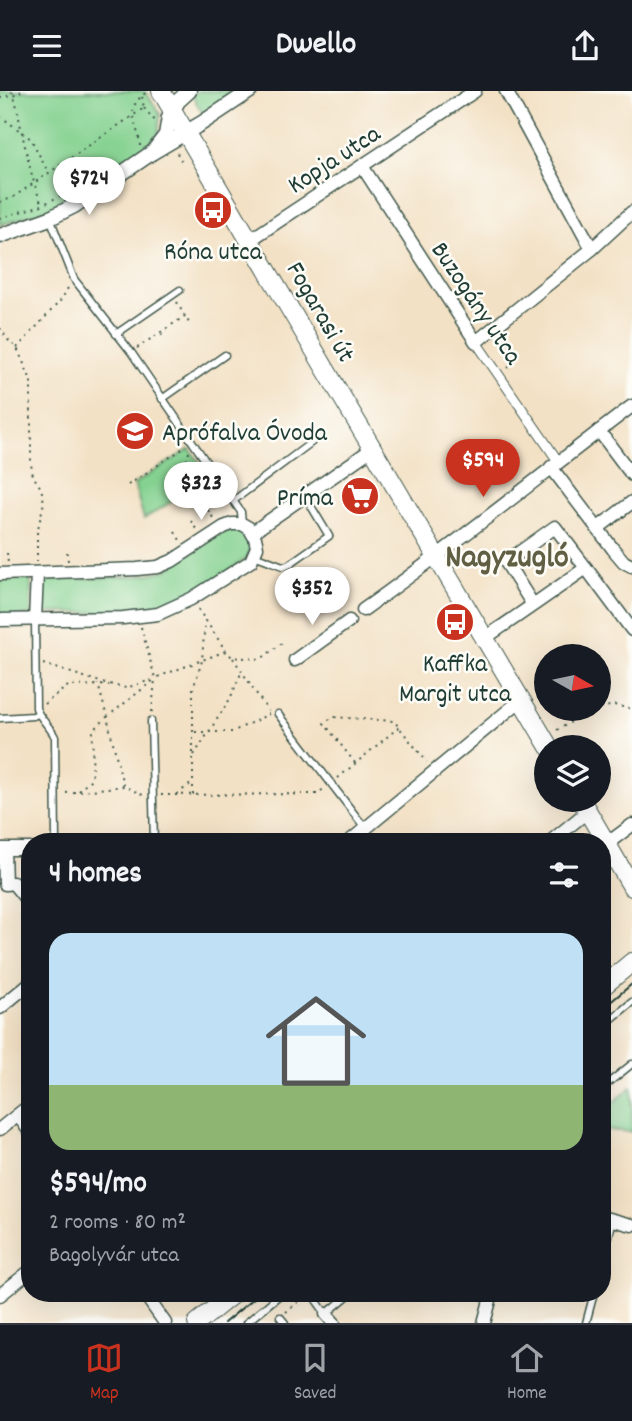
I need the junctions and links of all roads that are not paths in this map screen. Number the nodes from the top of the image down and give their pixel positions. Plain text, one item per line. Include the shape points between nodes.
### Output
1 (189, 91) edge
2 (250, 91) edge
3 (475, 91) edge
4 (506, 91) edge
5 (146, 94) edge
6 (173, 110) junction
7 (186, 133) junction
8 (146, 151) junction
9 (362, 166) junction
10 (632, 212) edge
11 (47, 214) junction
12 (0, 236) edge
13 (250, 240) junction
14 (592, 249) junction
15 (180, 290) dead end
16 (116, 334) junction
17 (477, 342) junction
18 (225, 355) dead end
19 (510, 365) dead end
20 (499, 374) junction
21 (162, 399) junction
22 (632, 406) edge
23 (599, 431) junction
24 (312, 442) dead end
25 (372, 449) junction
26 (555, 464) junction
27 (632, 475) edge
28 (304, 496) junction
29 (233, 501) junction
30 (632, 502) edge
31 (247, 528) junction
32 (598, 528) junction
33 (254, 555) junction
34 (436, 557) junction
35 (632, 566) edge
36 (586, 568) junction
37 (37, 574) junction
38 (0, 575) edge
39 (533, 605) junction
40 (367, 608) dead end
41 (0, 619) edge
42 (35, 620) junction
43 (349, 621) dead end
44 (632, 630) edge
45 (485, 638) junction
46 (295, 660) dead end
47 (522, 700) junction
48 (37, 711) junction
49 (278, 714) dead end
50 (0, 718) edge
51 (151, 722) road end
52 (542, 735) edge
53 (578, 812) edge
54 (589, 812) edge
55 (632, 825) edge
56 (365, 828) junction
57 (56, 833) edge
58 (154, 833) edge
59 (359, 833) edge
60 (559, 833) edge
61 (602, 833) edge
62 (611, 841) edge
63 (611, 848) edge
64 (2, 849) edge
65 (21, 849) edge
66 (2, 884) edge
67 (632, 887) edge
68 (21, 894) edge
69 (632, 962) edge
70 (611, 980) edge
71 (21, 990) edge
72 (632, 1002) edge
73 (0, 1008) edge
74 (611, 1020) edge
75 (632, 1064) edge
76 (611, 1081) edge
77 (21, 1112) edge
78 (18, 1115) junction
79 (21, 1119) edge
80 (0, 1129) edge
81 (611, 1220) edge
82 (632, 1225) edge
83 (21, 1278) edge
84 (0, 1295) edge
85 (150, 1302) edge
86 (223, 1302) edge
87 (271, 1302) edge
88 (317, 1302) edge
89 (343, 1302) edge
90 (490, 1302) edge
91 (592, 1302) edge
92 (330, 1318) edge
93 (164, 1323) edge
94 (197, 1323) edge
95 (246, 1323) edge
96 (484, 1323) edge
97 (586, 1323) edge

1 - 6 street
2 - 7 street
3 - 9 street, Kopja utca
4 - 14 street
5 - 6 main road, Fogarasi út
6 - 7 main road, Fogarasi út
6 - 8 street via 166,135
7 - 8 street
7 - 13 main road, Fogarasi út
8 - 11 street via 74,206
9 - 13 street, Kopja utca
9 - 17 street, Buzogány utca
10 - 14 street
11 - 12 street
11 - 16 lane via 74,279
13 - 25 main road, Fogarasi út
14 - 17 street
15 - 16 lane
16 - 21 lane
17 - 20 street, Buzogány utca
18 - 21 lane
19 - 20 street
20 - 26 street, Buzogány utca
21 - 29 lane
22 - 23 street
23 - 26 street
23 - 27 street
24 - 29 lane
25 - 28 street
25 - 34 main road, Fogarasi út
26 - 32 street
26 - 34 street
28 - 31 street
28 - 33 lane via 329,536 288,565
29 - 31 lane
30 - 32 street
31 - 33 street via 257,547
31 - 37 street via 223,527 158,566
32 - 35 street
33 - 42 street via 191,599 158,614
34 - 40 street
34 - 45 main road, Fogarasi út
36 - 39 street
36 - 39 street via 555,527 506,562
36 - 44 street
37 - 38 street
37 - 42 street
39 - 45 street
41 - 42 street
42 - 48 lane
43 - 46 street
45 - 47 main road, Fogarasi út
47 - 52 main road, Fogarasi út
47 - 56 street
48 - 50 lane via 33,716
48 - 57 lane via 55,737
49 - 56 lane
51 - 58 lane
53 - 60 street
54 - 61 main road
55 - 62 street
56 - 59 street
63 - 67 main road
64 - 65 street
64 - 66 street
66 - 68 street via 12,883
69 - 70 main road
71 - 73 street
72 - 74 lane
75 - 76 lane
77 - 78 street
78 - 79 street
78 - 80 street
81 - 82 street
83 - 84 street
85 - 93 street
86 - 94 main road
87 - 95 lane
88 - 92 lane
89 - 92 lane
90 - 96 street
91 - 97 lane

